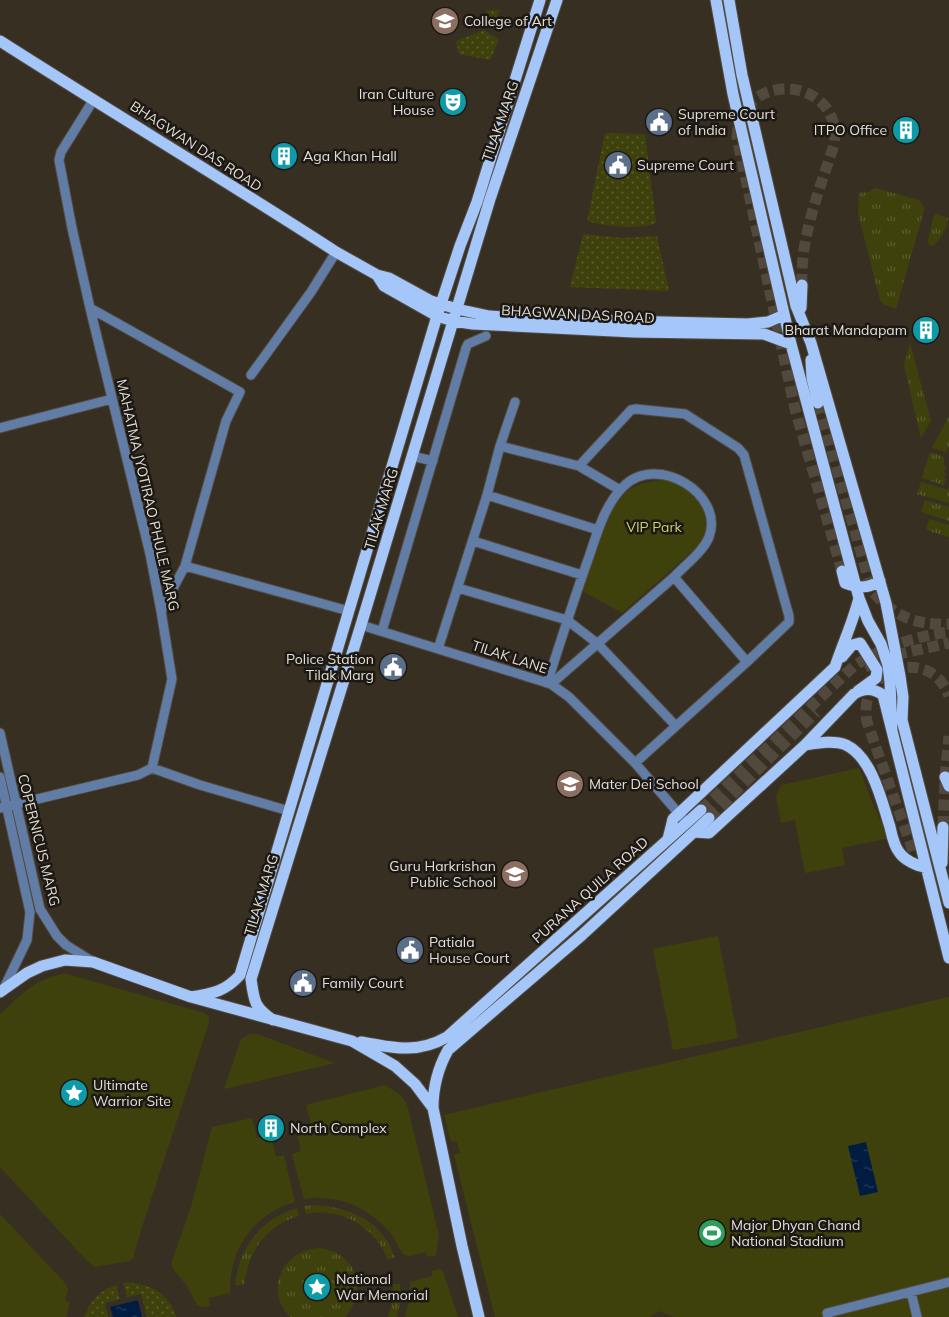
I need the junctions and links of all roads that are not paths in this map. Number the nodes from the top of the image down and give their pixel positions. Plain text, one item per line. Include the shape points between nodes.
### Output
1 (540, 0) edge
2 (557, 0) edge
3 (716, 0) edge
4 (729, 0) edge
5 (531, 30) junction
6 (545, 35) junction
7 (0, 41) edge
8 (94, 99) junction
9 (336, 252) junction
10 (377, 275) junction
11 (802, 285) tunnel mouth
12 (441, 304) junction
13 (90, 308) junction
14 (456, 309) junction
15 (784, 315) junction
16 (437, 316) junction
17 (453, 322) junction
18 (803, 322) junction
19 (715, 328) junction
20 (486, 336) dead end
21 (811, 343) junction
22 (791, 344) junction
23 (251, 374) dead end
24 (112, 399) junction
25 (515, 402) dead end
26 (818, 403) tunnel mouth
27 (0, 428) edge
28 (500, 446) junction
29 (412, 456) junction
30 (433, 461) junction
31 (580, 466) junction
32 (620, 490) junction
33 (486, 495) junction
34 (598, 530) junction
35 (473, 541) junction
36 (185, 566) junction
37 (842, 571) tunnel mouth
38 (582, 575) junction
39 (674, 577) junction
40 (880, 581) junction
41 (458, 588) junction
42 (857, 593) junction
43 (161, 611) junction
44 (349, 611) junction
45 (567, 620) junction
46 (361, 625) junction
47 (382, 631) junction
48 (598, 644) junction
49 (438, 649) junction
50 (747, 662) junction
51 (836, 666) junction
52 (549, 684) junction
53 (854, 694) junction
54 (676, 726) junction
55 (892, 731) junction
56 (0, 733) edge
57 (805, 745) junction
58 (635, 763) junction
59 (152, 768) junction
60 (0, 777) edge
61 (16, 804) junction
62 (3, 807) edge
63 (289, 811) junction
64 (679, 814) junction
65 (705, 814) tunnel mouth
66 (690, 827) junction
67 (943, 827) tunnel mouth
68 (668, 839) junction
69 (913, 852) tunnel mouth
70 (925, 867) junction
71 (942, 877) junction
72 (949, 903) edge
73 (40, 909) junction
74 (30, 912) junction
75 (949, 958) edge
76 (93, 962) junction
77 (0, 992) edge
78 (191, 997) junction
79 (273, 1020) junction
80 (352, 1041) junction
81 (428, 1046) junction
82 (443, 1061) junction
83 (433, 1108) junction
84 (949, 1282) edge
85 (911, 1292) junction
86 (479, 1317) edge
87 (828, 1317) edge
88 (917, 1317) edge

1 - 5 main road, TILAK MARG
2 - 6 main road, TILAK MARG
3 - 15 main road via 733,94
4 - 18 main road via 742,74 796,306
5 - 6 main road
5 - 12 main road, TILAK MARG
6 - 14 main road, TILAK MARG
7 - 8 main road, BHAGWAN DAS ROAD
8 - 9 main road, BHAGWAN DAS ROAD
8 - 13 street, MAHATMA JYOTIRAO PHULE MARG via 59,160
9 - 10 main road, BHAGWAN DAS ROAD
9 - 23 street
10 - 12 main road, BHAGWAN DAS ROAD
10 - 16 main road, BHAGWAN DAS ROAD via 384,286
11 - 18 main road
12 - 14 main road, BHAGWAN DAS ROAD
12 - 16 main road, TILAK MARG
13 - 24 street, MAHATMA JYOTIRAO PHULE MARG
13 - 36 street via 240,392 226,421
14 - 17 main road, TILAK MARG
14 - 19 main road, BHAGWAN DAS ROAD via 490,316
15 - 19 main road, BHAGWAN DAS ROAD via 764,323
15 - 22 main road
16 - 17 main road, BHAGWAN DAS ROAD
16 - 44 main road, TILAK MARG
17 - 19 main road, BHAGWAN DAS ROAD
17 - 29 main road, TILAK MARG
18 - 21 main road
19 - 22 main road, BHAGWAN DAS ROAD via 764,334
20 - 30 street via 466,348
21 - 26 main road via 812,378
21 - 40 main road
22 - 42 main road
24 - 27 street
24 - 43 street, MAHATMA JYOTIRAO PHULE MARG
25 - 28 street
28 - 31 street
28 - 33 street
29 - 30 street
29 - 46 main road, TILAK MARG
30 - 47 street
31 - 32 street
31 - 50 street via 636,409 685,414 744,455 789,620
32 - 34 street
32 - 39 street via 633,479 660,474 686,483 697,492 710,517 710,533 702,548
33 - 34 street
33 - 35 street
34 - 38 street
35 - 38 street
35 - 41 street
36 - 43 street
36 - 44 street
37 - 42 main road via 845,583
38 - 45 street
39 - 48 street
39 - 50 street
40 - 42 main road
40 - 71 main road via 900,676 902,720
41 - 45 street
41 - 49 street
42 - 51 main road, PURANA QUILA ROAD via 852,624
42 - 55 main road via 888,665
43 - 59 street, MAHATMA JYOTIRAO PHULE MARG via 171,684
44 - 63 main road, TILAK MARG
45 - 48 street
45 - 52 street
46 - 47 street, TILAK LANE
46 - 79 main road, TILAK MARG via 251,979 254,1000 260,1011
47 - 49 street, TILAK LANE
48 - 52 street
48 - 54 street
49 - 52 street, TILAK LANE
50 - 54 street
51 - 53 main road via 852,645 862,644 877,674
51 - 64 main road, PURANA QUILA ROAD
52 - 58 street, TILAK LANE via 569,697
53 - 55 main road via 871,690 883,695
53 - 57 main road
54 - 58 street
55 - 70 main road
56 - 61 street, COPERNICUS MARG
57 - 66 main road via 709,833
57 - 70 main road via 845,744 857,751 867,765 883,804 895,846 900,854
58 - 64 street, TILAK LANE
59 - 61 street via 138,775
59 - 63 street
60 - 62 street, COPERNICUS MARG
61 - 62 street
61 - 73 street, COPERNICUS MARG
62 - 74 street, COPERNICUS MARG
63 - 78 main road, TILAK MARG via 240,975 212,994
64 - 66 street, TILAK LANE
64 - 68 main road, PURANA QUILA ROAD via 673,819
65 - 66 main road
66 - 68 main road, PURANA QUILA ROAD
66 - 82 main road, PURANA QUILA ROAD via 582,935 448,1050
67 - 71 main road
68 - 81 main road, PURANA QUILA ROAD via 447,1037
69 - 70 main road
70 - 75 main road
71 - 72 main road
73 - 74 street
73 - 76 street, COPERNICUS MARG via 52,930 66,945
74 - 77 street, COPERNICUS MARG via 24,950
76 - 77 main road via 65,960 42,966
76 - 78 main road
78 - 79 main road
79 - 80 main road
80 - 81 main road, PURANA QUILA ROAD via 408,1048
80 - 83 main road via 395,1066 415,1084
81 - 82 main road
82 - 83 main road, PURANA QUILA ROAD
83 - 86 main road
84 - 85 street
85 - 87 street via 827,1313
85 - 88 street

